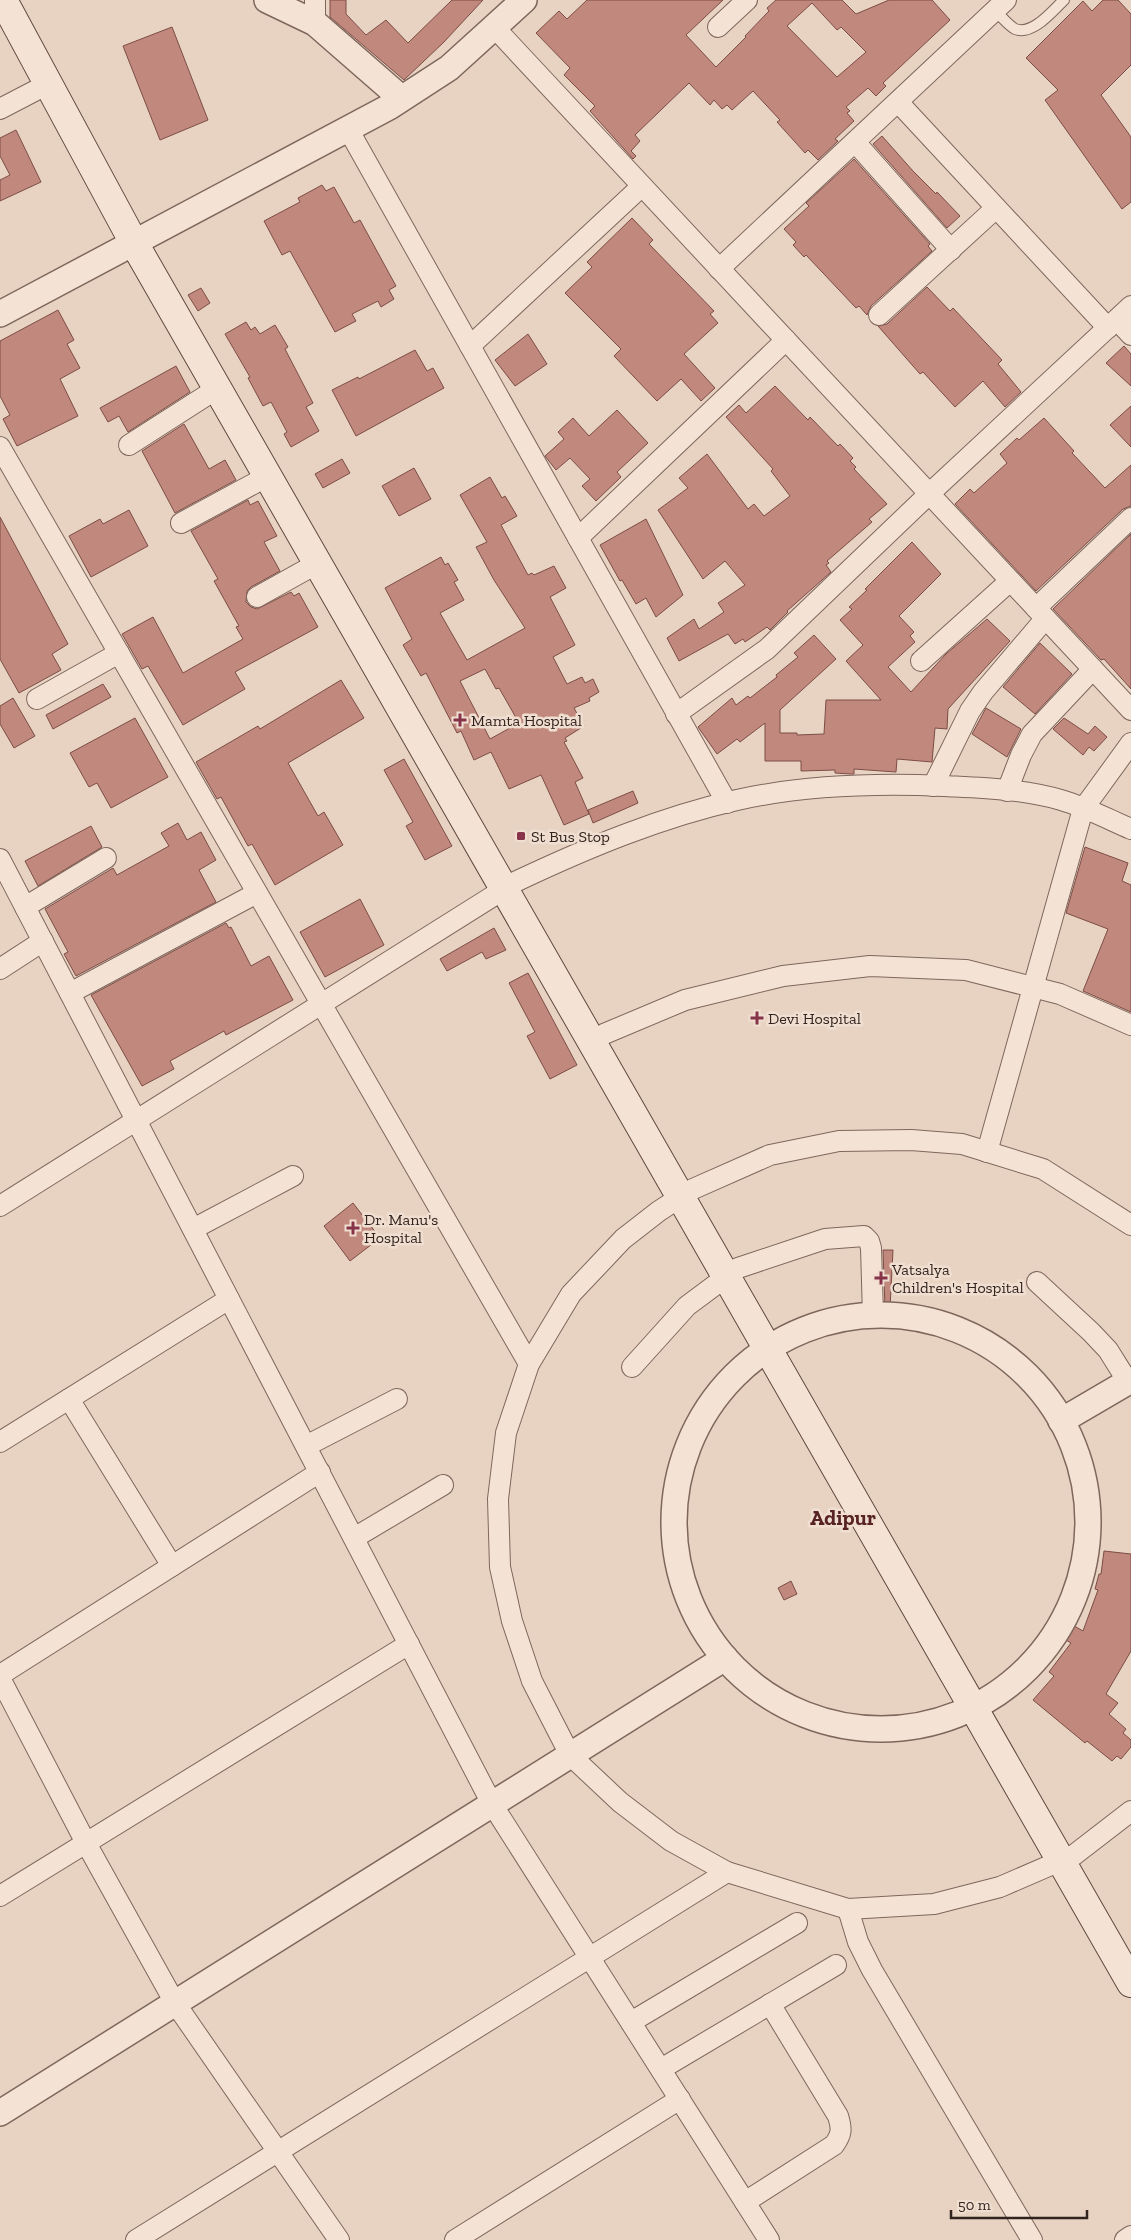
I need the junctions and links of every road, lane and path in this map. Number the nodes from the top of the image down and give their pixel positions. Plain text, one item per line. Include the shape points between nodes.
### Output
1 (3, 0) edge
2 (18, 0) edge
3 (267, 0) edge
4 (524, 0) edge
5 (747, 0) edge
6 (1064, 0) edge
7 (996, 4) edge
8 (315, 12) edge
9 (494, 27) junction
10 (718, 27) dead end
11 (48, 84) junction
12 (402, 98) junction
13 (898, 102) junction
14 (0, 109) edge
15 (348, 129) junction
16 (855, 142) junction
17 (642, 186) junction
18 (996, 208) junction
19 (140, 240) junction
20 (951, 250) junction
21 (719, 269) junction
22 (0, 314) edge
23 (879, 315) dead end
24 (1119, 318) edge
25 (1131, 335) edge
26 (786, 340) junction
27 (470, 346) junction
28 (218, 388) junction
29 (129, 445) dead end
30 (0, 447) edge
31 (268, 476) junction
32 (929, 494) junction
33 (1131, 518) edge
34 (181, 523) dead end
35 (578, 538) junction
36 (318, 563) junction
37 (1010, 581) junction
38 (257, 597) dead end
39 (1041, 613) junction
40 (119, 653) junction
41 (921, 661) dead end
42 (1093, 669) junction
43 (36, 699) dead end
44 (1131, 710) edge
45 (676, 714) junction
46 (1131, 743) edge
47 (933, 786) junction
48 (1007, 791) junction
49 (726, 803) junction
50 (1083, 809) junction
51 (1131, 829) edge
52 (106, 858) dead end
53 (0, 859) edge
54 (511, 885) junction
55 (257, 893) junction
56 (25, 907) junction
57 (43, 941) junction
58 (0, 968) edge
59 (1033, 987) junction
60 (70, 993) junction
61 (322, 1004) junction
62 (1131, 1025) edge
63 (604, 1034) junction
64 (136, 1120) junction
65 (987, 1152) junction
66 (293, 1176) dead end
67 (687, 1193) junction
68 (0, 1206) edge
69 (1131, 1225) edge
70 (193, 1230) junction
71 (732, 1272) junction
72 (1037, 1282) dead end
73 (229, 1299) junction
74 (873, 1315) junction
75 (773, 1343) junction
76 (529, 1364) junction
77 (632, 1367) dead end
78 (1130, 1381) edge
79 (69, 1398) junction
80 (397, 1399) dead end
81 (1061, 1421) junction
82 (0, 1442) edge
83 (306, 1446) junction
84 (320, 1472) junction
85 (443, 1485) dead end
86 (354, 1538) junction
87 (172, 1566) junction
88 (409, 1644) junction
89 (724, 1658) junction
90 (0, 1676) edge
91 (980, 1705) junction
92 (570, 1755) junction
93 (492, 1804) junction
94 (1131, 1811) edge
95 (86, 1844) junction
96 (1067, 1858) junction
97 (727, 1872) junction
98 (0, 1896) edge
99 (848, 1909) junction
100 (797, 1923) dead end
101 (1131, 1955) edge
102 (590, 1957) junction
103 (836, 1965) dead end
104 (1131, 1983) edge
105 (175, 2003) junction
106 (770, 2004) junction
107 (631, 2022) junction
108 (661, 2069) junction
109 (680, 2099) junction
110 (0, 2113) edge
111 (277, 2152) junction
112 (745, 2202) junction
113 (1131, 2236) edge
114 (136, 2240) edge
115 (339, 2240) edge
116 (455, 2240) edge
117 (769, 2240) edge
118 (1032, 2240) edge
119 (1125, 2240) edge

1 - 11 main road
2 - 19 main road
3 - 8 street
4 - 9 street
5 - 10 street
6 - 7 lane via 1035,26 1024,30 1015,29
7 - 13 street
8 - 12 street
9 - 12 street via 449,68
9 - 17 street
11 - 14 street
11 - 19 main road
12 - 15 street
13 - 16 street
13 - 18 street
15 - 19 street
15 - 27 street
16 - 20 street
16 - 21 street
17 - 21 street
17 - 27 street
18 - 20 street
18 - 24 street
19 - 22 street
19 - 28 main road
19 - 54 main road
20 - 23 street
21 - 26 street
24 - 25 street
24 - 32 street
26 - 32 street
26 - 35 street
27 - 35 street
28 - 29 street
28 - 31 main road
30 - 40 street
31 - 34 street
31 - 36 main road
32 - 37 street
32 - 45 street via 768,649
33 - 39 street
35 - 45 street
36 - 38 street
36 - 54 main road
37 - 39 street
37 - 41 street
39 - 42 street
39 - 47 street via 966,719
40 - 43 street
40 - 55 street
42 - 44 street
42 - 48 street via 1032,734
45 - 49 street
46 - 50 street
47 - 48 street
47 - 49 street via 894,784 806,790
48 - 50 street via 1060,800
49 - 54 street via 648,827 571,856
50 - 51 street
50 - 59 street
52 - 56 street
53 - 56 street
54 - 61 street
54 - 63 main road
54 - 67 main road
55 - 60 street
55 - 61 street
56 - 57 street
57 - 58 street
57 - 60 street
59 - 62 street via 1060,994
59 - 63 street via 966,970 870,966 783,976 685,1000
59 - 65 street
60 - 64 street
61 - 64 street
61 - 76 street
63 - 67 main road
64 - 68 street
64 - 70 street
65 - 67 street via 962,1144 911,1140 839,1141 770,1155
65 - 69 street via 1042,1169
66 - 70 street
67 - 71 main road
67 - 76 street via 623,1239 571,1294
70 - 73 street
71 - 74 street via 825,1239 864,1236 871,1248
71 - 75 main road
71 - 77 street via 687,1306
72 - 78 street via 1108,1350
73 - 79 street
73 - 83 street
74 - 75 street via 813,1325
74 - 81 street via 926,1319 958,1329 994,1349 1032,1380
75 - 89 street via 743,1366 714,1396 692,1434 678,1478 673,1512 676,1556 688,1599
75 - 91 main road
76 - 92 street via 506,1433 498,1499 500,1567 512,1621 532,1681
78 - 81 street
79 - 82 street
79 - 87 street
80 - 83 street
81 - 91 street via 1084,1481 1088,1522 1085,1561 1072,1604 1059,1630 1032,1665 1000,1693
83 - 84 street
84 - 86 street
84 - 87 street
85 - 86 street
86 - 88 street
87 - 90 street
88 - 93 street
88 - 95 street
89 - 91 street via 760,1691 805,1716 845,1727 886,1730 925,1726
89 - 92 street
90 - 95 street
91 - 96 main road
92 - 93 street
92 - 97 street via 620,1802 671,1841
93 - 102 street
93 - 105 street
94 - 96 street
95 - 98 street
95 - 105 street
96 - 99 street via 1000,1887 934,1904
96 - 101 main road
96 - 104 main road
97 - 99 street
97 - 102 street
99 - 118 street via 858,1942 872,1970
100 - 107 street
102 - 107 street
102 - 111 street
103 - 106 street
105 - 110 street
105 - 111 street
106 - 108 street
106 - 112 street via 838,2116 841,2136 834,2145
107 - 108 street
108 - 109 street
109 - 112 street
109 - 116 street
111 - 114 street
111 - 115 street
112 - 117 street
113 - 119 street

